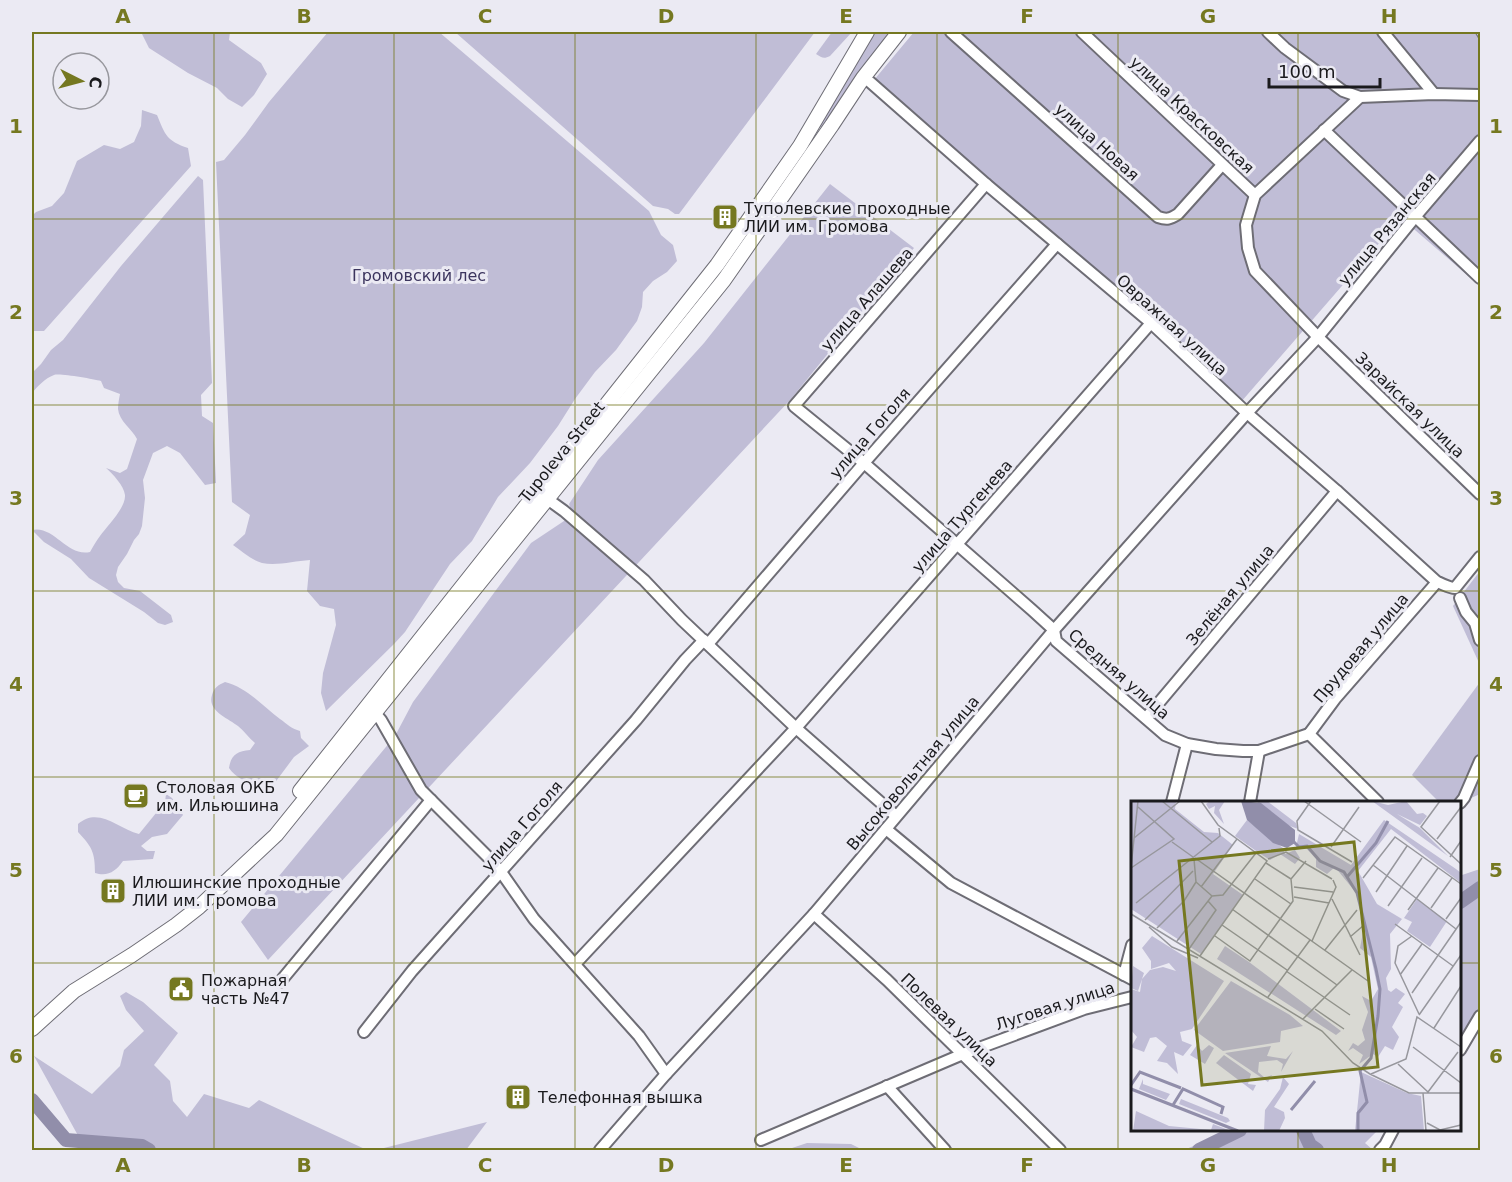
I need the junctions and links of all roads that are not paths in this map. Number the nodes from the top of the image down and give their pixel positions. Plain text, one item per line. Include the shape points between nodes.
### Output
1 (867, 32) edge
2 (899, 32) edge
3 (951, 32) edge
4 (1082, 32) edge
5 (1268, 32) edge
6 (1383, 32) edge
7 (868, 82) junction
8 (1434, 94) junction
9 (1480, 95) edge
10 (1360, 98) junction
11 (1324, 130) junction
12 (1480, 141) edge
13 (1222, 165) junction
14 (986, 184) junction
15 (1255, 195) junction
16 (1415, 217) junction
17 (1057, 244) junction
18 (1480, 278) edge
19 (1151, 323) junction
20 (1318, 337) junction
21 (794, 406) joint
22 (1247, 413) junction
23 (864, 464) junction
24 (1337, 491) junction
25 (1480, 494) edge
26 (546, 498) junction
27 (957, 546) junction
28 (1480, 557) edge
29 (1437, 582) junction
30 (1461, 598) dead end
31 (1054, 630) junction
32 (1480, 640) edge
33 (706, 642) junction
34 (375, 713) junction
35 (1146, 718) junction
36 (796, 728) junction
37 (1309, 734) junction
38 (1187, 744) junction
39 (1259, 751) junction
40 (1479, 764) edge
41 (431, 800) junction
42 (1172, 801) edge
43 (1250, 801) edge
44 (1377, 801) edge
45 (1461, 802) edge
46 (896, 816) junction
47 (886, 829) junction
48 (501, 872) junction
49 (231, 878) junction
50 (814, 914) junction
51 (1131, 953) edge
52 (575, 964) junction
53 (1128, 977) edge
54 (280, 982) dead end
55 (1131, 997) edge
56 (1480, 1016) edge
57 (32, 1029) edge
58 (364, 1032) dead end
59 (1461, 1048) edge
60 (963, 1054) junction
61 (666, 1074) junction
62 (887, 1086) junction
63 (1392, 1131) edge
64 (761, 1140) dead end
65 (600, 1150) edge
66 (945, 1150) edge
67 (1060, 1150) edge
68 (1380, 1150) edge

1 - 49 main road, Tupoleva Street via 800,146 717,265
2 - 7 main road, Tupoleva Street
3 - 13 street, улица Новая via 1158,217 1171,219 1178,214
4 - 13 street, улица Красковская
5 - 10 street via 1343,91
6 - 8 street
7 - 14 street, Овражная улица
7 - 26 main road, Tupoleva Street via 724,280
8 - 9 street
8 - 10 street
10 - 11 street
11 - 15 street
11 - 16 street
12 - 16 street, улица Рязанская
13 - 15 street, улица Красковская
14 - 17 street, Овражная улица
14 - 21 street, улица Алашева
15 - 20 street, Зарайская улица via 1246,225 1255,271
16 - 18 street
16 - 20 street, улица Рязанская
17 - 19 street, Овражная улица
17 - 23 street, улица Гоголя
19 - 22 street, Овражная улица
19 - 27 street, улица Тургенева
20 - 22 street, улица Рязанская
20 - 25 street, Зарайская улица
21 - 23 street, Средняя улица
22 - 24 street, Овражная улица
22 - 31 street, Высоковольтная улица
23 - 27 street, Средняя улица
23 - 33 street, улица Гоголя
24 - 29 street, Овражная улица
24 - 35 street, Зелёная улица
26 - 33 street via 644,580
26 - 34 main road, Tupoleva Street
27 - 31 street, Средняя улица
27 - 36 street, улица Тургенева
28 - 29 street via 1455,588
29 - 37 street, Прудовая улица
30 - 32 street
31 - 35 street, Средняя улица via 1056,641
31 - 46 street, Высоковольтная улица
33 - 36 street
33 - 48 street, улица Гоголя via 685,660
34 - 41 street
34 - 49 main road, Tupoleva Street via 276,835
35 - 38 street, Средняя улица via 1165,735
36 - 46 street
36 - 52 street, улица Тургенева
37 - 39 street, Средняя улица
37 - 44 street
38 - 39 street, Средняя улица
38 - 42 street
39 - 43 street
40 - 45 street
41 - 48 street
41 - 54 street
46 - 47 street, Высоковольтная улица
47 - 50 street, Высоковольтная улица
47 - 53 street via 951,883
48 - 52 street via 534,919
48 - 58 street, улица Гоголя via 412,971
49 - 57 main road, Tupoleva Street via 176,925 74,991
50 - 60 street, Полевая улица
50 - 61 street, Высоковольтная улица
51 - 53 street
52 - 61 street via 639,1036
55 - 60 street, Луговая улица via 1084,1009
56 - 59 street
60 - 62 street, Луговая улица
60 - 67 street, Полевая улица
61 - 65 street, Высоковольтная улица
62 - 64 street, Луговая улица
62 - 66 street
63 - 68 street

